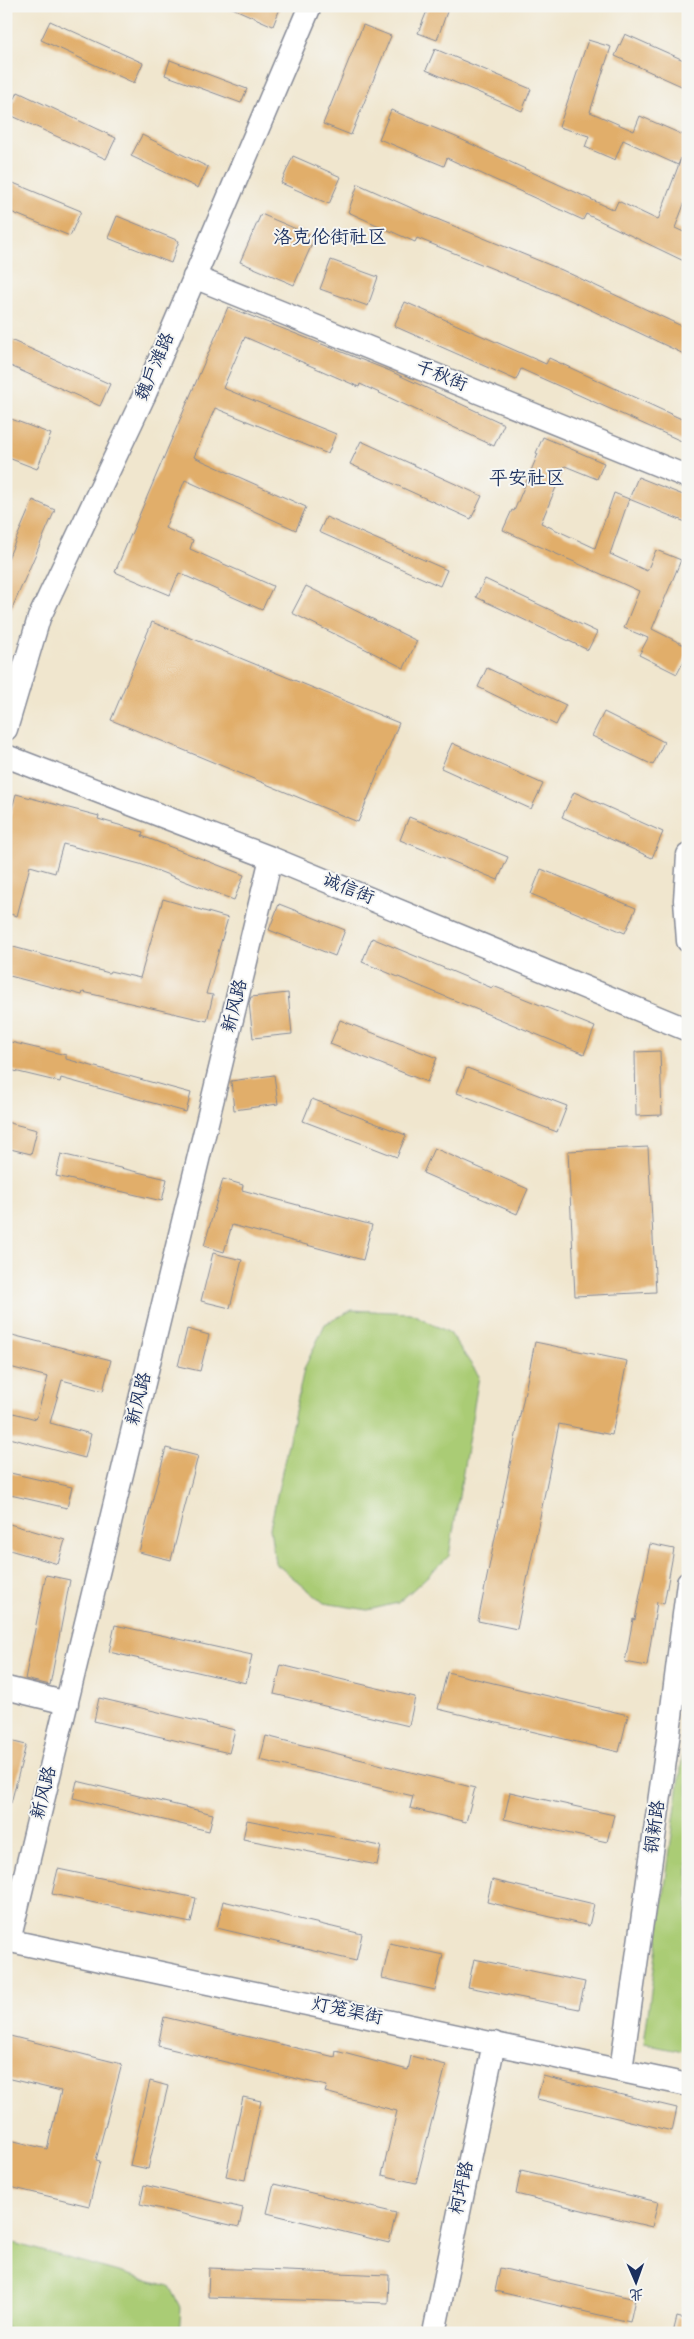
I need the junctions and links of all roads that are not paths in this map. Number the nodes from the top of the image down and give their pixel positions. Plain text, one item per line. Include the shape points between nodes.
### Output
1 (310, 6) edge
2 (194, 277) junction
3 (688, 477) edge
4 (7, 724) edge
5 (6, 756) edge
6 (688, 855) edge
7 (272, 858) junction
8 (688, 940) edge
9 (688, 1030) edge
10 (688, 1584) edge
11 (6, 1688) edge
12 (67, 1703) junction
13 (8, 1941) edge
14 (494, 2043) junction
15 (621, 2070) junction
16 (688, 2085) edge
17 (434, 2333) edge

1 - 2 street, 魏户滩路
2 - 3 street, 千秋街
2 - 4 street, 魏户滩路 via 144,396 39,618
5 - 7 street, 诚信街
6 - 8 street via 685,900
7 - 9 street, 诚信街
7 - 12 street, 新风路
10 - 15 street, 钢新路
11 - 12 street
12 - 13 street, 新风路
13 - 14 street, 灯笼渠街
14 - 15 street, 灯笼渠街
14 - 17 street, 柯坪路
15 - 16 street, 灯笼渠街

